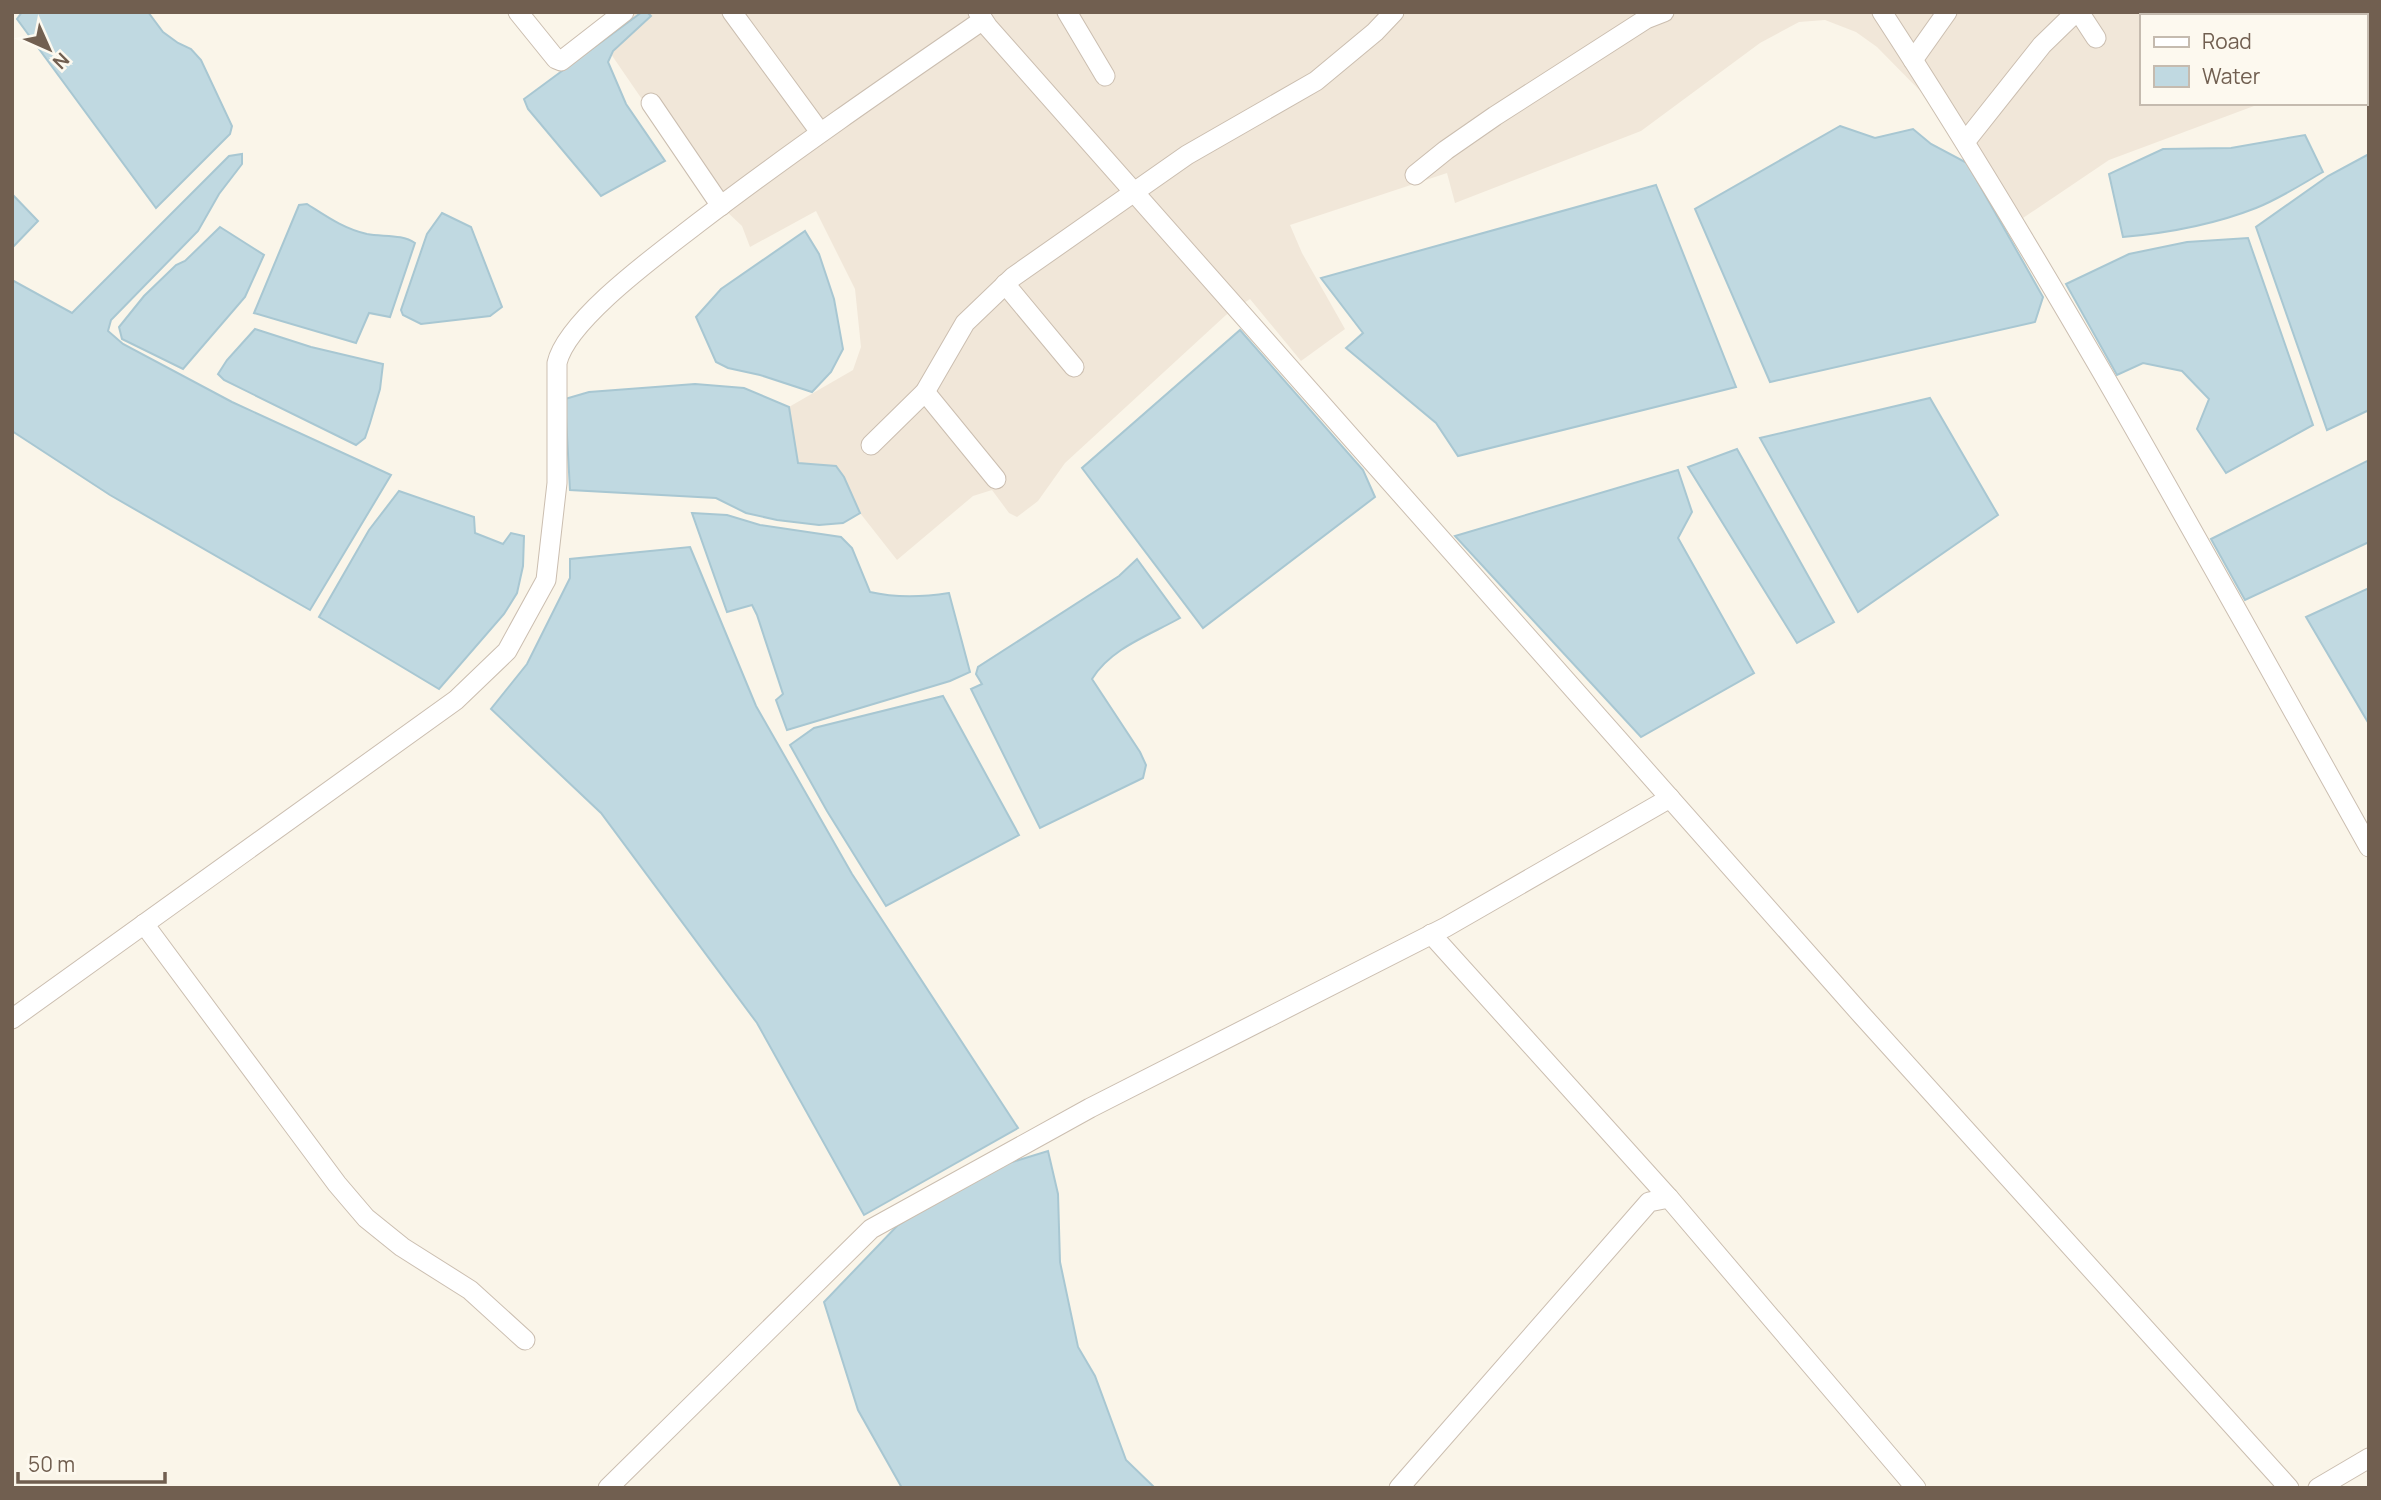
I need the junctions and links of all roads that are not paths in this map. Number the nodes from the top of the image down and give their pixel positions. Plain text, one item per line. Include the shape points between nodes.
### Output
1 (518, 12) edge
2 (624, 12) edge
3 (732, 12) edge
4 (1068, 12) edge
5 (1394, 12) edge
6 (1882, 12) edge
7 (1947, 12) edge
8 (2078, 12) edge
9 (1651, 14) edge
10 (980, 16) edge
11 (2096, 38) dead end
12 (1913, 60) junction
13 (1104, 76) dead end
14 (651, 103) dead end
15 (820, 132) junction
16 (1965, 142) junction
17 (1415, 176) dead end
18 (1134, 190) junction
19 (721, 205) junction
20 (1005, 284) junction
21 (1074, 367) dead end
22 (925, 392) junction
23 (871, 446) dead end
24 (996, 479) dead end
25 (1670, 798) junction
26 (2369, 847) edge
27 (144, 924) junction
28 (1431, 934) junction
29 (12, 1019) edge
30 (1669, 1198) junction
31 (525, 1340) dead end
32 (2369, 1458) edge
33 (608, 1488) edge
34 (1399, 1488) edge
35 (1916, 1488) edge
36 (2289, 1488) edge
37 (2318, 1488) edge

1 - 2 street via 561,61
3 - 15 street
4 - 13 street
5 - 18 street via 1316,81
6 - 12 street
7 - 12 street
8 - 11 street
8 - 16 street via 2042,45
9 - 17 street via 1495,116
10 - 15 street
10 - 18 street
12 - 16 street
14 - 19 street
15 - 19 street
16 - 26 street via 2194,533
18 - 20 street
18 - 25 street
19 - 27 street via 630,275 559,351 557,483 546,580 507,651 456,700
20 - 21 street
20 - 22 street via 965,323
22 - 23 street
22 - 24 street
25 - 28 street
25 - 36 street
27 - 29 street
27 - 31 street via 366,1218 470,1290
28 - 30 street
28 - 33 street via 1090,1108 871,1228
30 - 34 street via 1649,1202
30 - 35 street
32 - 37 street

